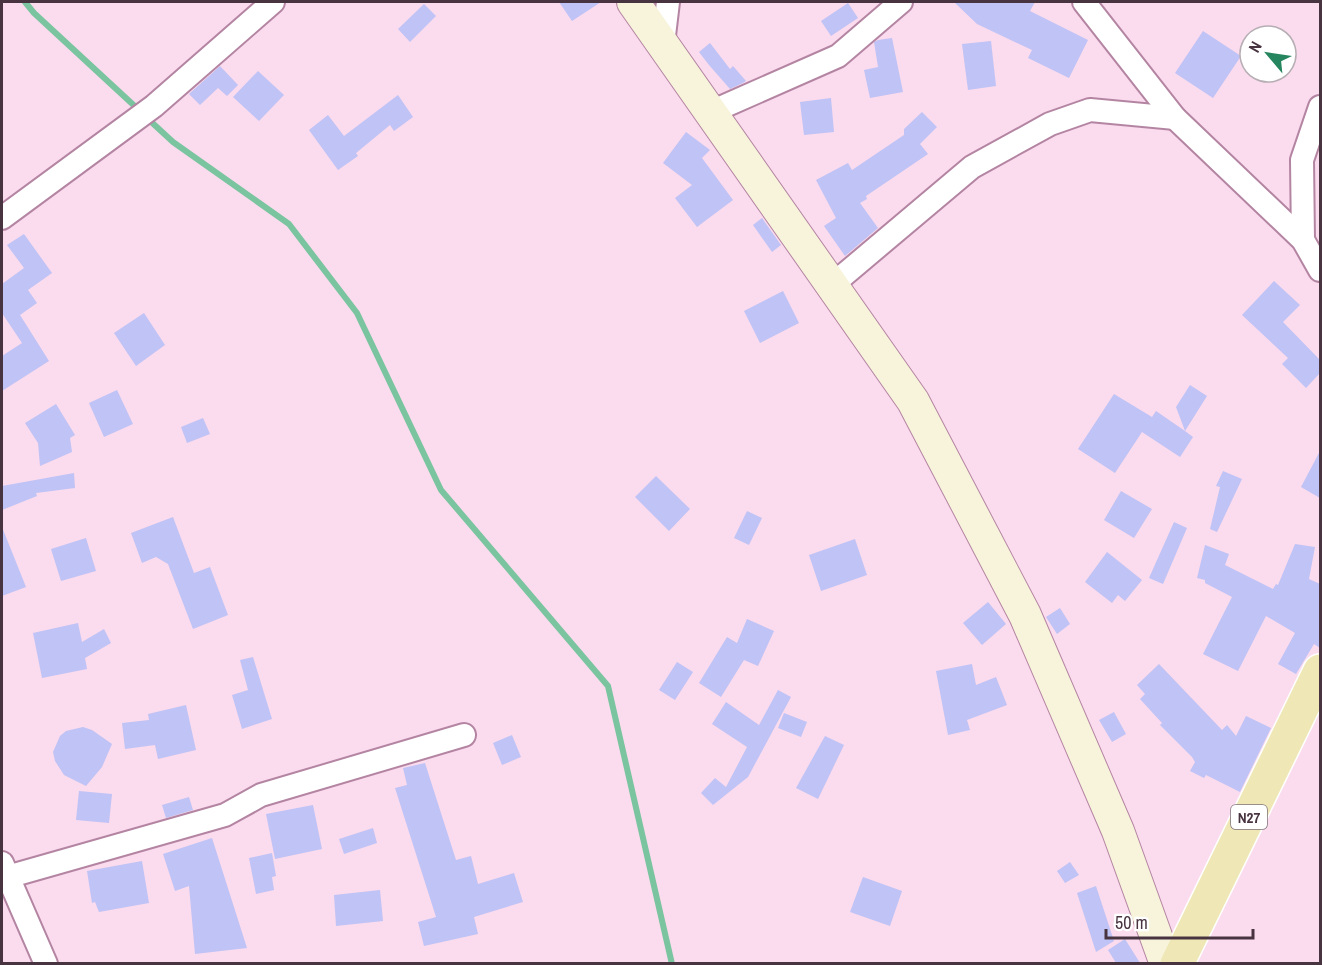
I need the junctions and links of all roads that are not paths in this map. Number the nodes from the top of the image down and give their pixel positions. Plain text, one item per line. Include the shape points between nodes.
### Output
1 (273, 2) edge
2 (633, 2) edge
3 (668, 2) edge
4 (901, 2) edge
5 (1084, 2) edge
6 (663, 44) junction
7 (1320, 107) edge
8 (711, 112) junction
9 (1175, 118) junction
10 (2, 218) edge
11 (1303, 240) junction
12 (1320, 270) edge
13 (832, 285) junction
14 (1320, 671) edge
15 (464, 735) dead end
16 (4, 870) edge
17 (46, 963) edge
18 (1166, 963) edge
19 (1177, 963) edge

1 - 10 street via 154,106
2 - 6 street
3 - 6 street
4 - 8 street via 838,56
5 - 9 street
6 - 8 street
7 - 11 street via 1302,160
8 - 13 street
9 - 11 street
9 - 13 street via 1090,110 1050,124 972,167
11 - 12 street
13 - 18 street via 913,401 1025,615 1118,831
14 - 19 main road, N27
15 - 16 street via 261,795 225,815
16 - 17 street

